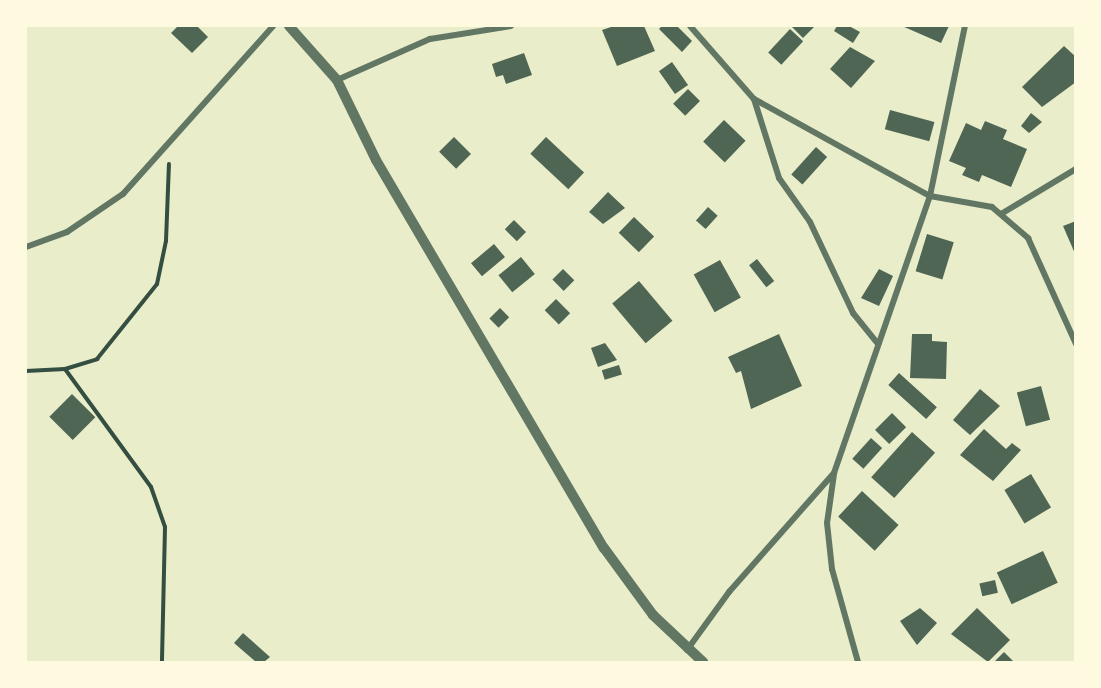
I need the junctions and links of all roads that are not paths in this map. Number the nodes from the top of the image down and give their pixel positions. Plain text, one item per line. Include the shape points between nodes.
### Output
1 (273, 26) edge
2 (288, 26) edge
3 (511, 26) edge
4 (690, 26) edge
5 (965, 26) edge
6 (337, 80) junction
7 (754, 99) junction
8 (1076, 169) edge
9 (930, 196) junction
10 (1001, 214) junction
11 (26, 247) edge
12 (878, 344) junction
13 (1076, 344) edge
14 (834, 473) junction
15 (687, 651) junction
16 (703, 663) edge
17 (858, 663) edge

1 - 11 street via 123,194 67,232
2 - 6 street
3 - 6 street via 430,39
4 - 7 street
5 - 9 street
6 - 15 street via 376,159 604,548 652,615
7 - 9 street
7 - 12 street via 779,177 810,222 854,312
8 - 10 street
9 - 10 street via 980,202
9 - 12 street
10 - 13 street via 1028,238
12 - 14 street
14 - 15 street via 729,592
14 - 17 street via 827,523 832,569
15 - 16 street

